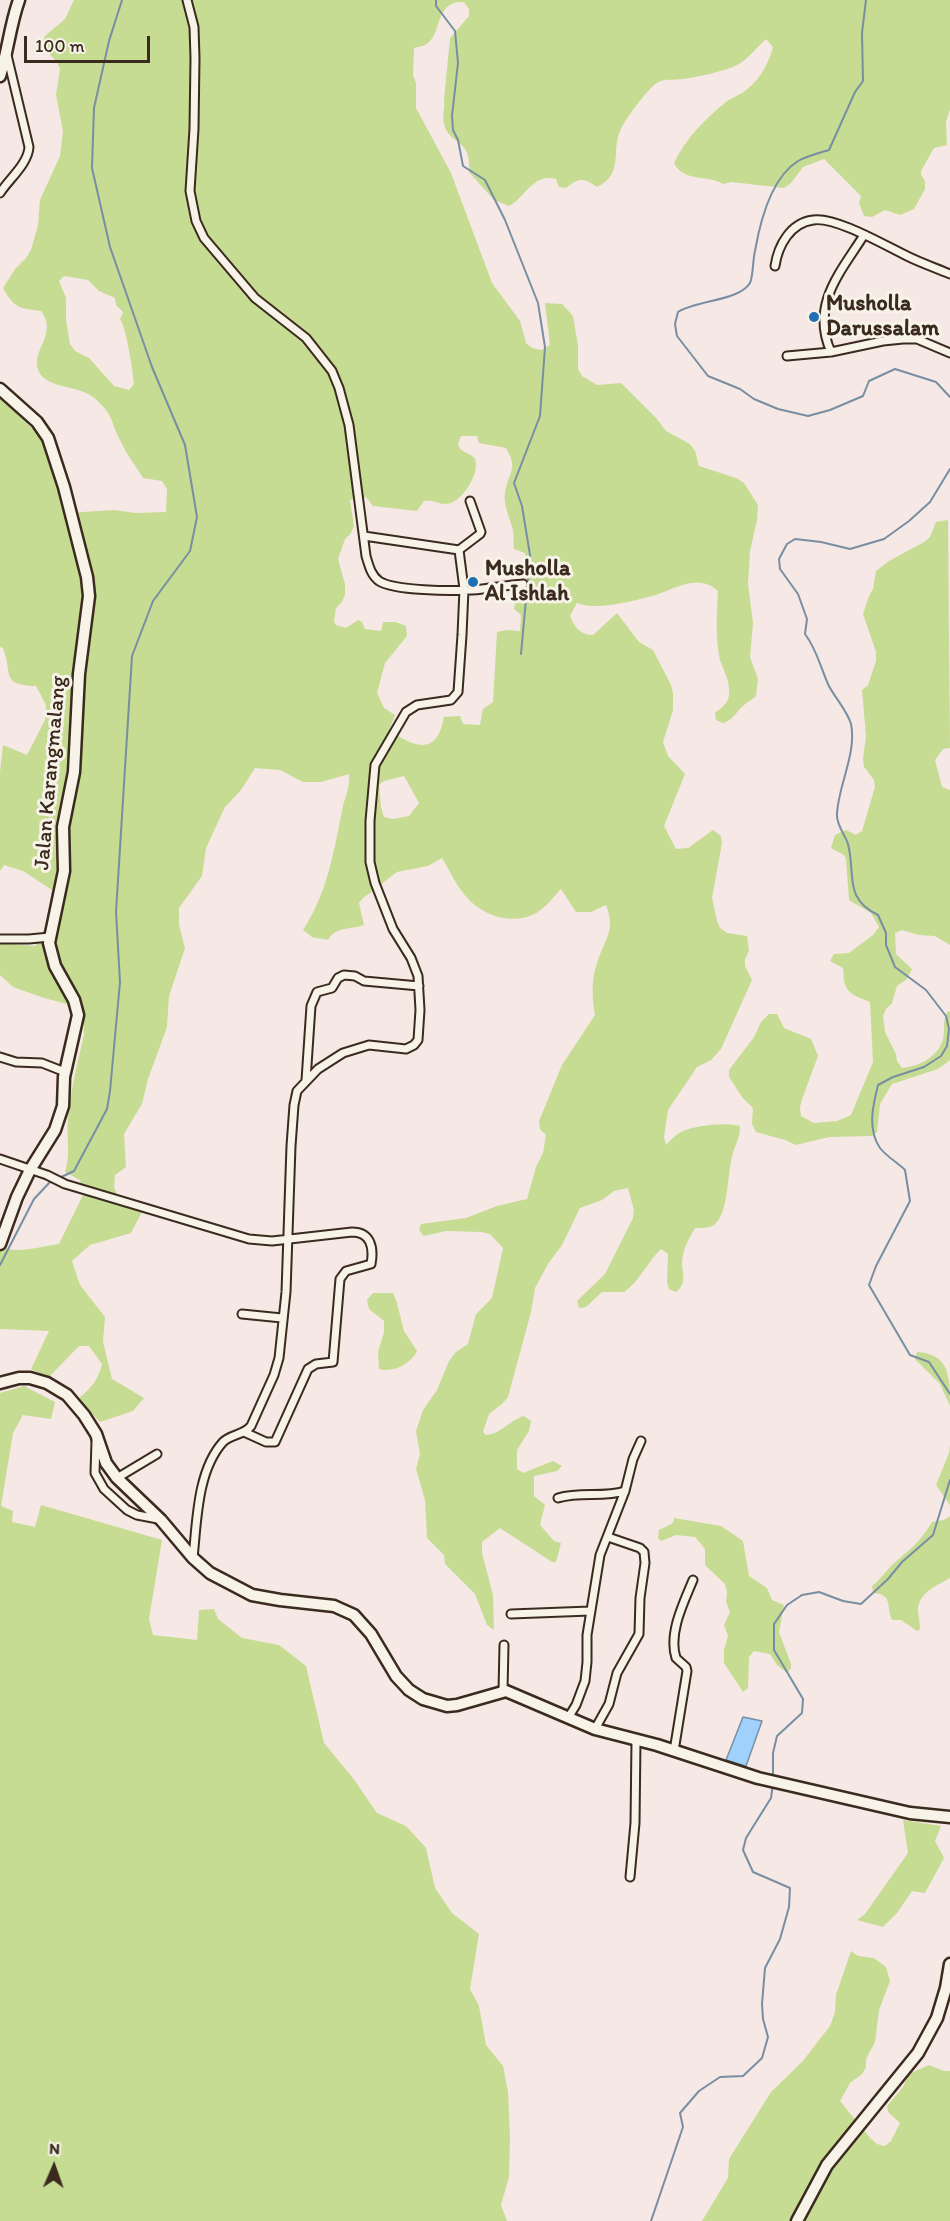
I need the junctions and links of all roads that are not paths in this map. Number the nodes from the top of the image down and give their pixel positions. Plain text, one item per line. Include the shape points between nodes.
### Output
1 (19, 0) edge
2 (187, 0) edge
3 (7, 55) junction
4 (0, 76) edge
5 (0, 193) edge
6 (864, 235) junction
7 (775, 266) dead end
8 (950, 274) edge
9 (831, 352) junction
10 (950, 353) edge
11 (787, 356) dead end
12 (0, 389) edge
13 (470, 501) dead end
14 (364, 536) junction
15 (459, 550) junction
16 (523, 584) dead end
17 (464, 589) junction
18 (50, 937) junction
19 (0, 939) edge
20 (419, 986) junction
21 (0, 1057) edge
22 (65, 1072) junction
23 (306, 1080) junction
24 (0, 1159) edge
25 (30, 1170) junction
26 (287, 1239) junction
27 (0, 1244) edge
28 (242, 1314) dead end
29 (282, 1318) junction
30 (0, 1383) edge
31 (244, 1432) junction
32 (96, 1434) junction
33 (641, 1441) dead end
34 (157, 1454) dead end
35 (117, 1478) junction
36 (625, 1491) junction
37 (558, 1498) dead end
38 (161, 1520) junction
39 (608, 1537) junction
40 (193, 1558) junction
41 (693, 1580) dead end
42 (590, 1611) junction
43 (511, 1614) dead end
44 (504, 1645) dead end
45 (503, 1691) junction
46 (568, 1718) junction
47 (595, 1729) junction
48 (636, 1741) junction
49 (674, 1751) junction
50 (950, 1817) edge
51 (630, 1877) dead end
52 (950, 1964) edge
53 (798, 2221) edge

1 - 3 street
2 - 14 street via 194,27 190,191 196,221 204,238 250,292 306,338 332,371 349,425
3 - 4 street
3 - 5 street via 29,153
6 - 7 street via 827,221 810,220 780,244
6 - 8 street
6 - 9 street via 825,303 825,334
9 - 10 street via 883,340 917,339
9 - 11 street
12 - 18 street, Jalan Karangmalang via 38,422 48,438 89,587 74,772 63,827 64,871
13 - 15 street via 481,531
14 - 15 street
14 - 17 street via 369,567 380,581 411,589
15 - 17 street
16 - 17 street
17 - 20 street via 458,692 451,700 417,705 406,712 375,765 370,862 375,884 393,929 411,958
18 - 19 street
18 - 22 street, Jalan Karangmalang via 55,966 77,1008
20 - 23 street via 418,1040 414,1045 406,1049 383,1045 358,1047
20 - 23 street via 371,982 344,975 332,988 317,992 310,1006
21 - 22 street via 42,1063
22 - 25 street, Jalan Karangmalang via 63,1106 55,1130
23 - 26 street via 297,1091 294,1105
24 - 25 street
25 - 26 street via 249,1239
25 - 27 street, Jalan Karangmalang
26 - 29 street
26 - 31 street via 365,1234 371,1262 341,1275 333,1362 308,1369 277,1440 269,1443
28 - 29 street
29 - 31 street via 277,1366 251,1426
30 - 32 street via 30,1378 46,1383 67,1395
31 - 40 street via 222,1443 207,1471
32 - 35 street via 106,1463
32 - 38 street via 95,1473 104,1489 127,1510
33 - 36 street
34 - 35 street
35 - 38 street
36 - 37 street
36 - 39 street
38 - 40 street
39 - 42 street via 600,1555
39 - 47 street via 640,1548 645,1563 639,1634 616,1673 609,1704
40 - 45 street via 210,1573 252,1595 334,1606 354,1615 371,1634 396,1676 423,1699 457,1705
41 - 49 street via 674,1639 676,1658 687,1671
42 - 43 street
42 - 46 street via 585,1681
44 - 45 street
45 - 46 street
46 - 47 street
47 - 48 street
48 - 49 street
48 - 51 street
49 - 50 street via 792,1787 910,1813
52 - 53 street via 937,2018 918,2053 826,2165

